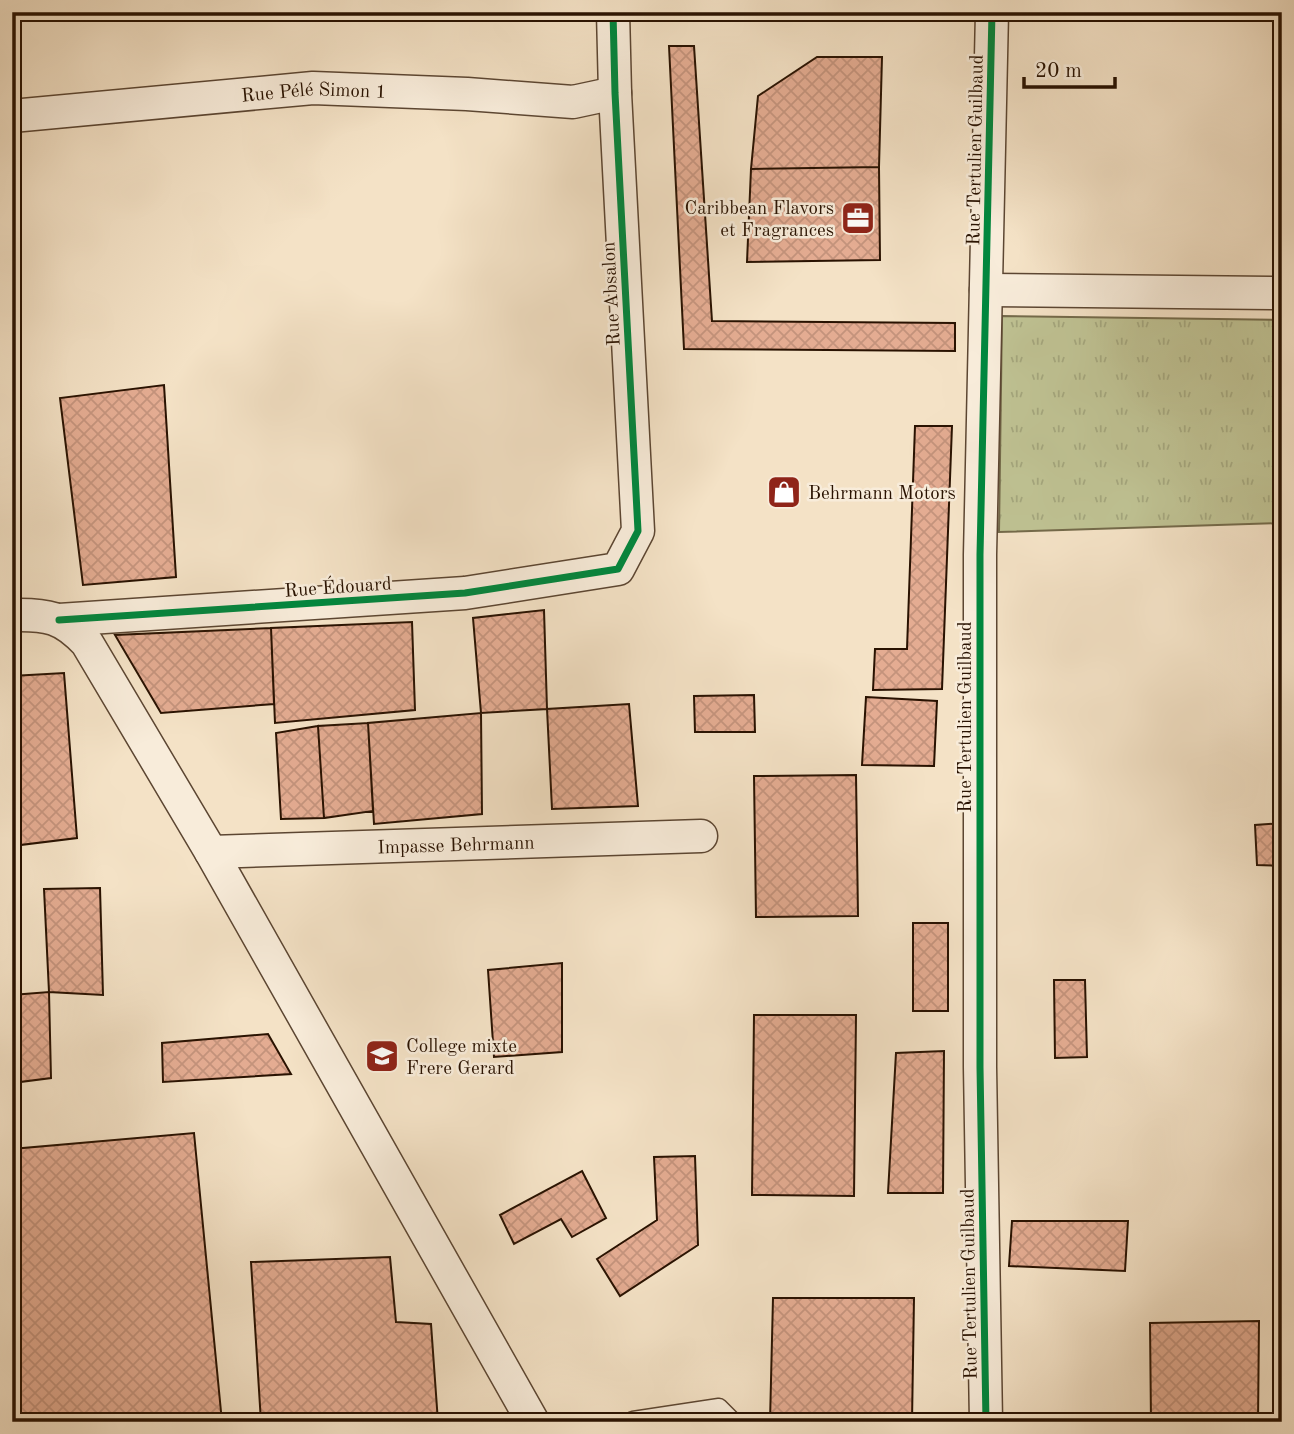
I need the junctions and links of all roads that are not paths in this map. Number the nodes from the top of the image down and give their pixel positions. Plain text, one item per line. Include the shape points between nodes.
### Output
1 (613, 12) edge
2 (992, 12) edge
3 (615, 93) junction
4 (12, 116) edge
5 (986, 290) junction
6 (1282, 293) edge
7 (618, 569) joint
8 (12, 615) edge
9 (59, 620) junction
10 (701, 836) dead end
11 (211, 852) junction
12 (633, 1420) dead end
13 (533, 1422) edge
14 (734, 1422) edge
15 (986, 1422) edge

1 - 3 street, Rue Absalon
2 - 5 street, Rue Tertulien Guilbaud
3 - 4 street, Rue Pélé Simon 1 via 573,102 313,88
3 - 7 street, Rue Absalon via 638,531
5 - 6 street
5 - 15 street, Rue Tertulien Guilbaud via 980,555 980,1067
7 - 9 street, Rue Édouard via 465,593
8 - 9 street, Rue Édouard
9 - 11 street via 87,643
10 - 11 street, Impasse Behrmann
11 - 13 street
12 - 14 lane via 719,1407

